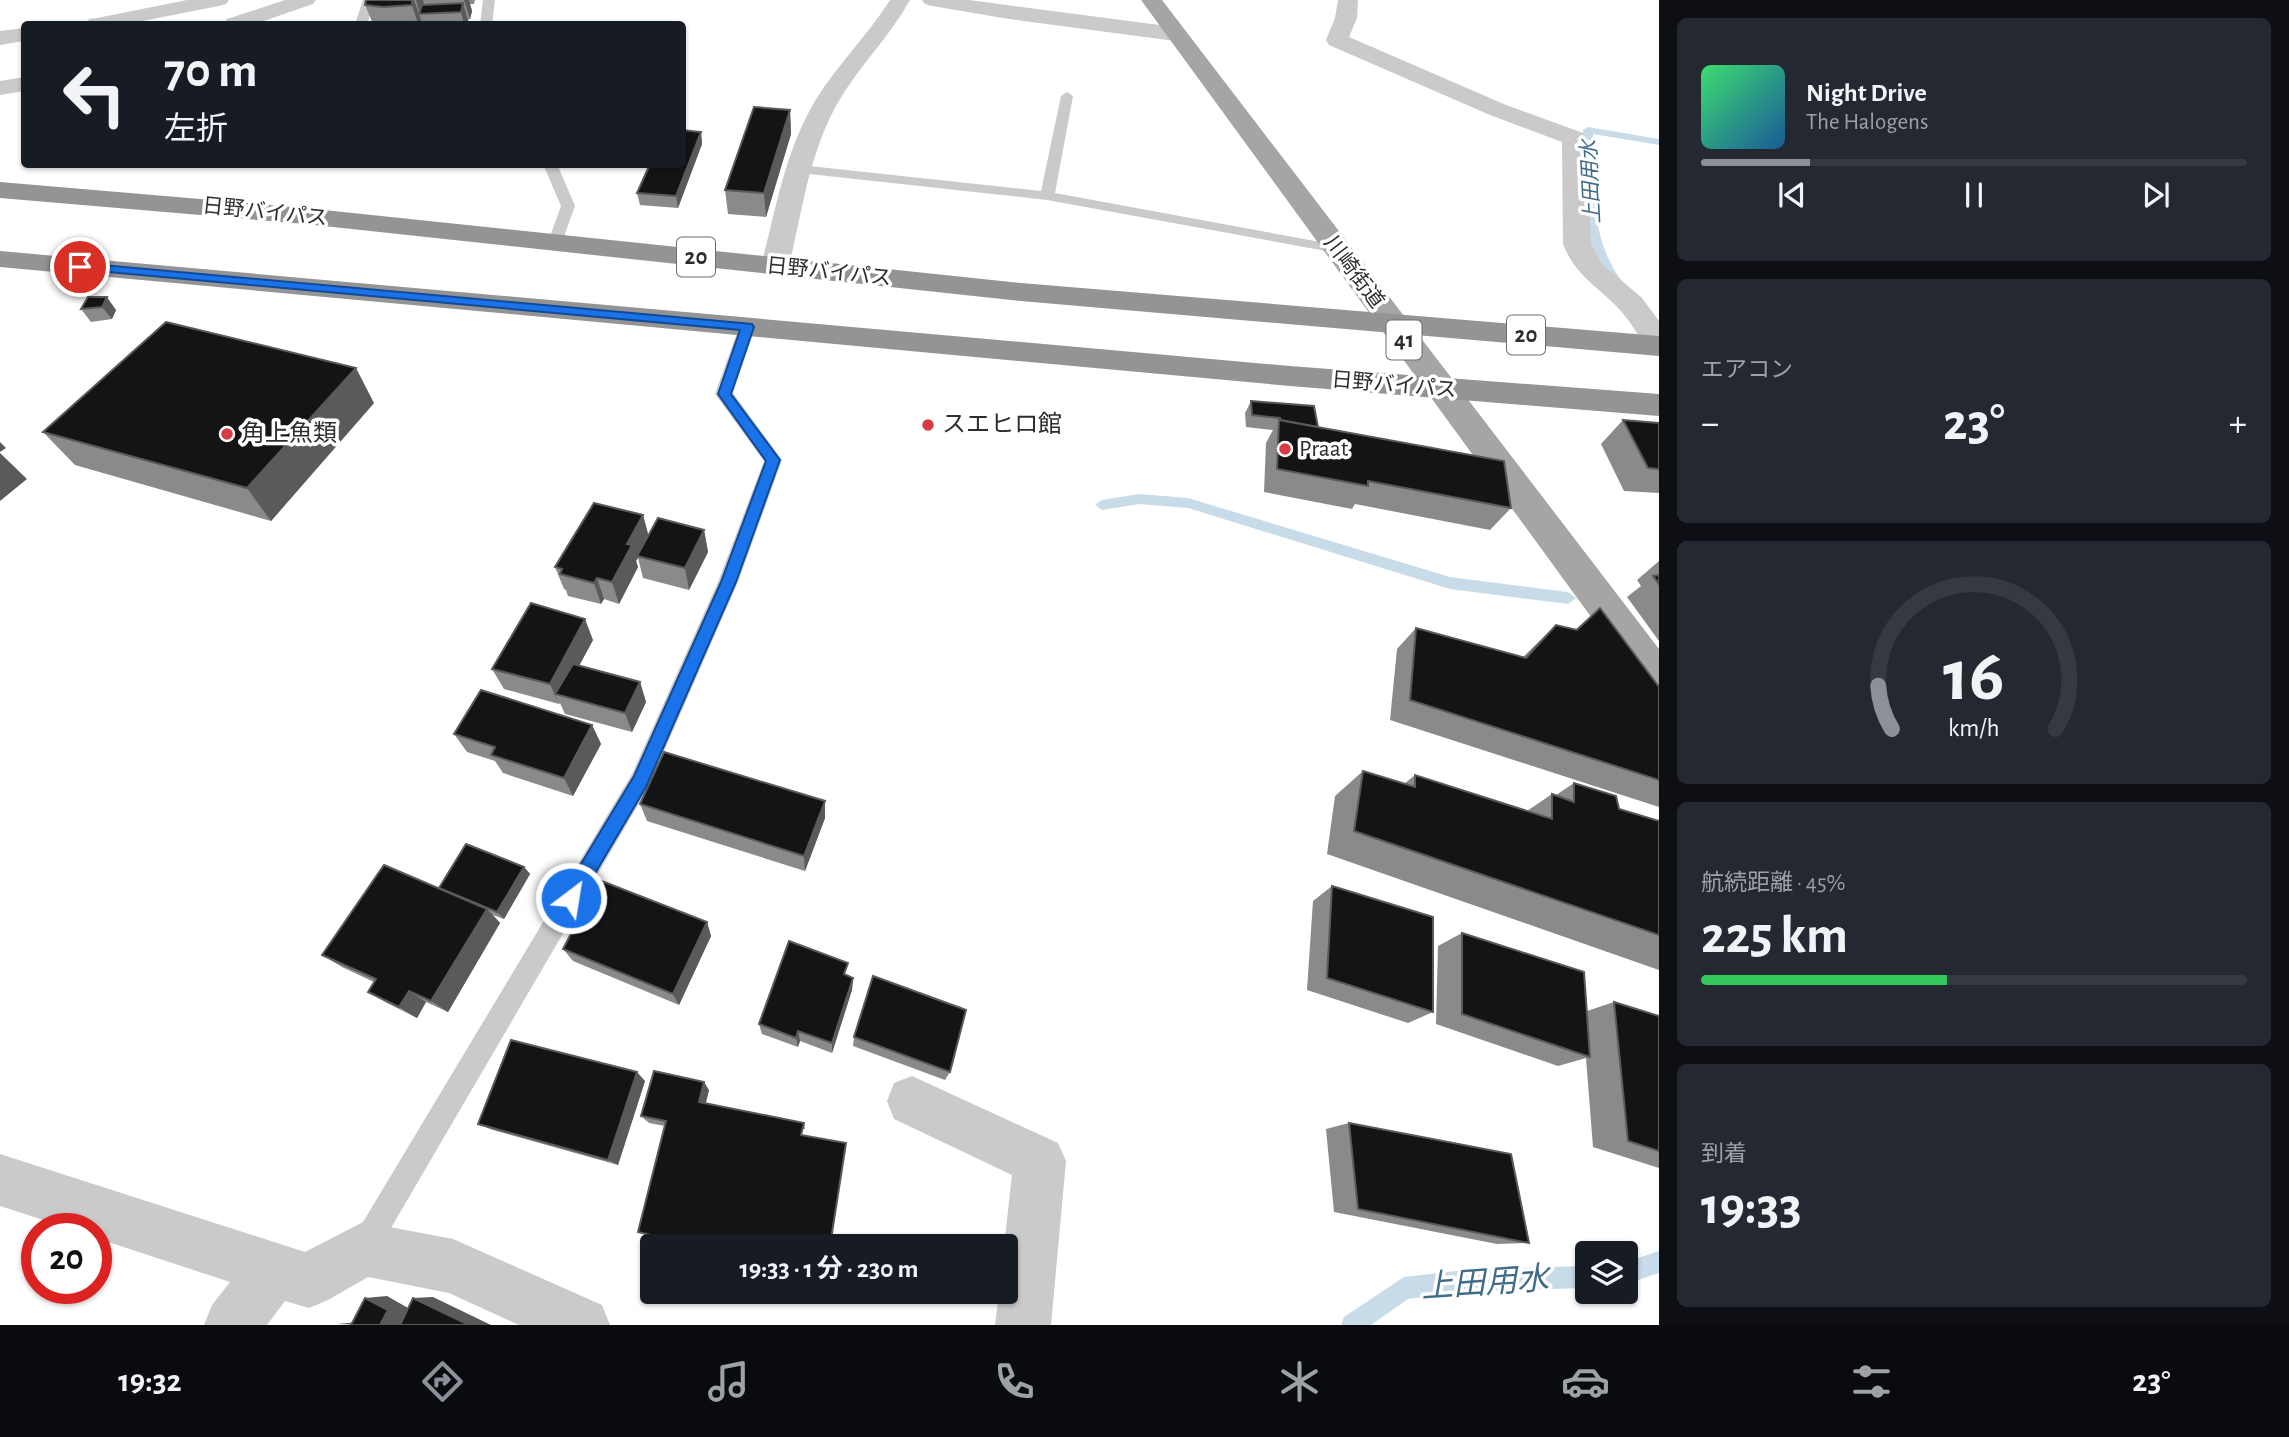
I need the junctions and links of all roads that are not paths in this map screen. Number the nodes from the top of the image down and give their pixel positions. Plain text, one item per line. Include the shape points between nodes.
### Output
1 (219, 0) edge
2 (306, 0) edge
3 (369, 0) edge
4 (489, 0) edge
5 (900, 0) edge
6 (932, 0) edge
7 (1151, 0) edge
8 (1348, 0) edge
9 (192, 4) edge
10 (111, 21) edge
11 (245, 21) edge
12 (363, 21) edge
13 (486, 21) edge
14 (1175, 34) junction
15 (21, 35) edge
16 (0, 38) edge
17 (21, 84) edge
18 (0, 88) edge
19 (1067, 96) dead end
20 (552, 168) edge
21 (800, 169) junction
22 (0, 190) edge
23 (1047, 196) junction
24 (555, 242) junction
25 (1337, 249) junction
26 (0, 259) edge
27 (775, 266) junction
28 (1392, 324) junction
29 (747, 327) junction
30 (1659, 345) edge
31 (1440, 388) junction
32 (1659, 405) edge
33 (1659, 678) edge
34 (912, 1101) dead end
35 (0, 1180) edge
36 (363, 1249) junction
37 (275, 1269) junction
38 (232, 1325) edge
39 (582, 1325) edge
40 (1023, 1325) edge

1 - 9 street
2 - 11 street
3 - 12 lane
4 - 13 lane
5 - 21 street via 825,104
6 - 14 street
7 - 14 main road, 川崎街道 / 41
8 - 30 street via 1337,40 1574,138 1577,244 1582,258 1594,276 1628,300
9 - 10 street
14 - 25 main road, 川崎街道 / 41
15 - 16 street
17 - 18 street
19 - 23 lane
20 - 24 lane via 568,206
21 - 23 lane
21 - 27 street
22 - 24 highway, 日野バイパス / 20 via 230,208
23 - 25 lane
24 - 27 highway, 日野バイパス / 20
25 - 28 main road, 川崎街道 / 41
26 - 29 highway, 日野バイパス
27 - 28 highway, 日野バイパス / 20
28 - 30 highway, 日野バイパス / 20
28 - 31 main road, 川崎街道 / 41
29 - 31 highway, 日野バイパス
29 - 36 lane via 724,394 773,460 728,582 640,781
31 - 32 highway, 日野バイパス
31 - 33 main road, 川崎街道 / 41
34 - 40 street via 1040,1161
35 - 37 street
36 - 37 street via 309,1281
36 - 39 street via 453,1266
37 - 38 street

